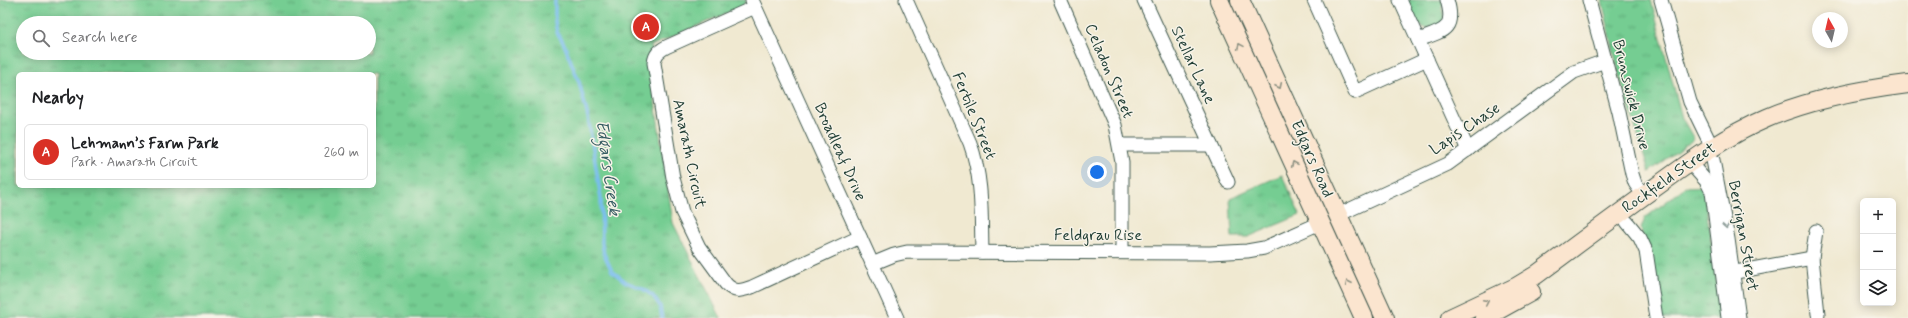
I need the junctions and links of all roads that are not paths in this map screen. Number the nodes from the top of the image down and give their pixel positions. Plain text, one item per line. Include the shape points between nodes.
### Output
1 (906, 0) edge
2 (1060, 0) edge
3 (1144, 0) edge
4 (1219, 0) edge
5 (1240, 0) edge
6 (1314, 0) edge
7 (1400, 0) edge
8 (1447, 0) edge
9 (1590, 0) edge
10 (1662, 0) edge
11 (753, 3) edge
12 (1418, 40) junction
13 (1426, 59) junction
14 (1605, 61) junction
15 (1908, 84) edge
16 (1908, 96) edge
17 (1120, 145) junction
18 (1210, 145) junction
19 (1468, 150) junction
20 (1712, 153) junction
21 (1693, 167) junction
22 (1228, 182) dead end
23 (1647, 200) junction
24 (1338, 215) junction
25 (1623, 218) junction
26 (1320, 223) junction
27 (1816, 231) dead end
28 (860, 237) junction
29 (982, 252) junction
30 (1122, 252) junction
31 (1812, 258) junction
32 (872, 264) junction
33 (1728, 273) junction
34 (1818, 314) dead end
35 (897, 318) edge
36 (1364, 318) edge
37 (1385, 318) edge
38 (1450, 318) edge
39 (1484, 318) edge
40 (1656, 318) edge
41 (1728, 318) edge
42 (1740, 318) edge

1 - 29 street, Fertile Street via 976,158 981,189
2 - 17 street, Celadon Street via 1112,114
3 - 18 street, Stellar Lane
26 -> 4 street, Edgars Road
5 -> 24 street, Edgars Road
6 - 13 street via 1355,92
7 - 12 street
8 - 12 street via 1451,12 1448,27
9 - 14 street, Brunswick Drive
10 - 20 street, Berrigan Street via 1690,102
11 - 28 street, Broadleaf Drive
11 - 28 street, Amarath Circuit via 666,47 655,56 654,63 673,178 686,222 699,247 726,284 730,289 739,291
12 - 13 street
13 - 19 street
14 - 19 street, Lapis Chase via 1574,72
14 - 23 street, Brunswick Drive via 1632,174
15 - 20 street, Rockfield Street via 1846,94 1787,110 1747,127
16 - 20 street, Rockfield Street via 1863,102 1799,117
17 - 18 street
17 - 30 street, Celadon Street via 1123,178
18 - 22 street, Stellar Lane
19 - 24 street, Lapis Chase via 1448,164
20 - 21 street, Rockfield Street
20 -> 33 street, Berrigan Street
21 - 23 street, Rockfield Street
21 - 33 street, Berrigan Street via 1707,182 1712,192
23 - 25 street, Rockfield Street
24 - 26 street
24 - 37 street, Edgars Road
38 -> 25 street, Rockfield Street via 1516,287
25 - 39 street, Rockfield Street via 1538,288
25 - 40 street via 1640,238 1646,251
26 - 30 street, Feldgrau Rise via 1275,244 1247,251
36 -> 26 street, Edgars Road
27 - 31 street
28 - 32 street, Broadleaf Drive
29 - 30 street, Feldgrau Rise
29 - 32 street, Feldgrau Rise via 907,252
31 - 33 street
31 - 34 street
32 - 35 street, Broadleaf Drive
33 - 41 street, Berrigan Street
33 - 42 street, Berrigan Street

